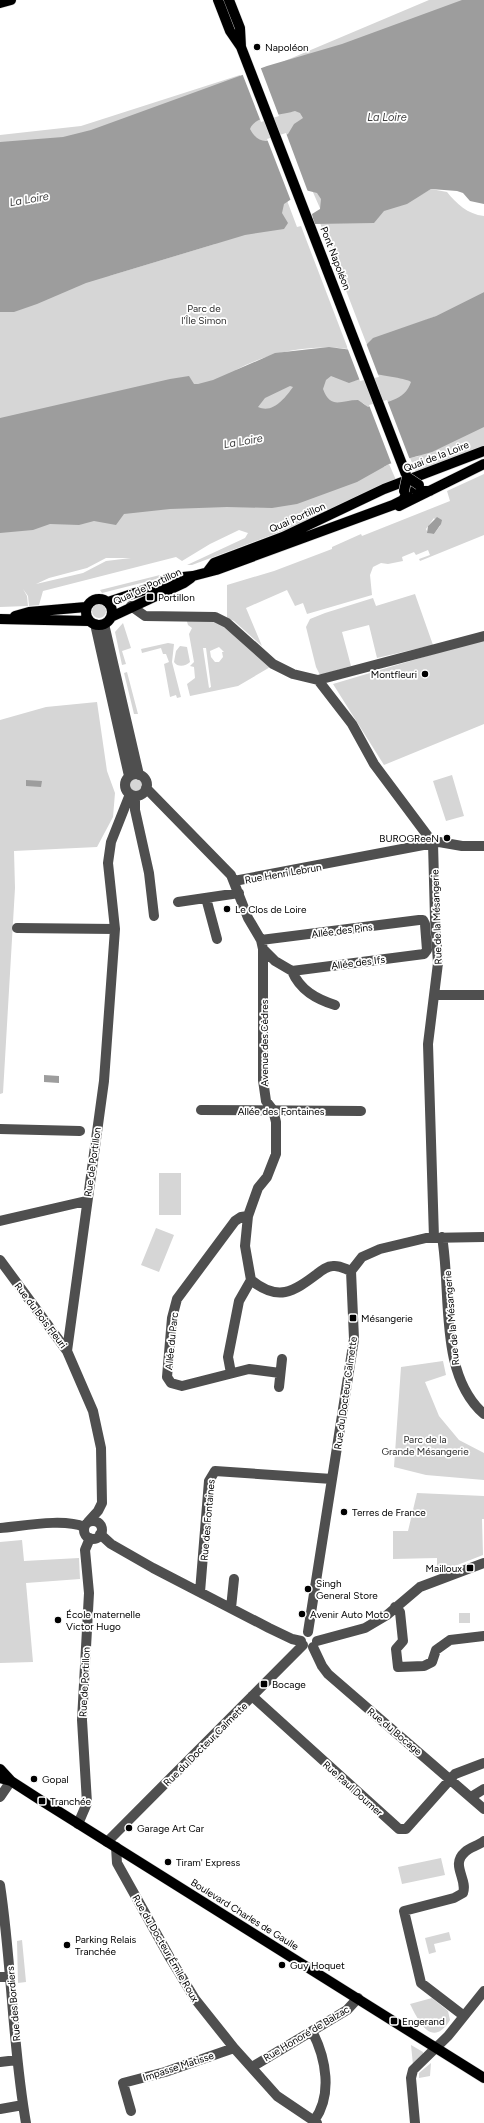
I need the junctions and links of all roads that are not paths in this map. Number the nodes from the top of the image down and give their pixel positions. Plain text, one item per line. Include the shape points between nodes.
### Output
1 (11, 0) edge
2 (218, 0) edge
3 (229, 0) edge
4 (0, 3) edge
5 (238, 36) junction
6 (484, 450) edge
7 (484, 460) edge
8 (484, 464) edge
9 (407, 476) junction
10 (408, 486) junction
11 (430, 491) junction
12 (360, 519) junction
13 (208, 571) junction
14 (188, 576) junction
15 (108, 602) junction
16 (130, 606) junction
17 (86, 607) junction
18 (0, 619) edge
19 (100, 621) junction
20 (484, 636) edge
21 (318, 680) junction
22 (134, 775) junction
23 (146, 788) junction
24 (133, 795) junction
25 (433, 843) junction
26 (484, 846) edge
27 (234, 881) junction
28 (239, 894) junction
29 (206, 898) junction
30 (178, 902) dead end
31 (154, 916) dead end
32 (423, 920) joint
33 (17, 928) dead end
34 (115, 929) junction
35 (217, 939) dead end
36 (262, 945) junction
37 (292, 971) junction
38 (434, 995) junction
39 (484, 995) edge
40 (335, 1005) dead end
41 (202, 1110) dead end
42 (273, 1110) junction
43 (361, 1112) dead end
44 (0, 1129) edge
45 (80, 1131) dead end
46 (86, 1201) junction
47 (248, 1216) junction
48 (0, 1221) edge
49 (484, 1237) edge
50 (438, 1238) junction
51 (0, 1260) edge
52 (351, 1271) junction
53 (251, 1280) junction
54 (68, 1351) junction
55 (282, 1360) dead end
56 (231, 1373) junction
57 (280, 1373) junction
58 (279, 1387) dead end
59 (484, 1414) edge
60 (332, 1479) junction
61 (86, 1524) junction
62 (0, 1528) edge
63 (100, 1534) junction
64 (90, 1538) junction
65 (484, 1563) edge
66 (234, 1579) dead end
67 (200, 1592) junction
68 (395, 1607) junction
69 (231, 1608) junction
70 (308, 1632) joint
71 (484, 1636) edge
72 (309, 1644) junction
73 (252, 1696) junction
74 (484, 1763) edge
75 (0, 1769) edge
76 (0, 1778) edge
77 (450, 1780) junction
78 (11, 1781) junction
79 (484, 1789) edge
80 (0, 1797) edge
81 (471, 1797) junction
82 (484, 1809) edge
83 (78, 1824) junction
84 (484, 1841) edge
85 (111, 1844) junction
86 (0, 1885) edge
87 (11, 1976) junction
88 (0, 1977) edge
89 (484, 1991) edge
90 (358, 1998) junction
91 (464, 2016) junction
92 (312, 2031) junction
93 (234, 2048) junction
94 (436, 2048) junction
95 (16, 2060) junction
96 (0, 2062) edge
97 (252, 2067) junction
98 (484, 2078) edge
99 (23, 2105) junction
100 (0, 2109) edge
101 (131, 2111) dead end
102 (316, 2122) edge
103 (26, 2123) edge
104 (414, 2123) edge

1 - 4 main road
2 - 5 main road
3 - 5 main road via 240,28
5 - 9 main road, Pont Napoléon
6 - 10 main road, Quai de la Loire
7 - 10 main road via 431,485
8 - 11 main road
9 - 10 main road, bridge
9 - 10 main road, bridge
10 - 11 main road via 418,491
10 - 12 main road, Quai de Portillon via 403,500
10 - 13 main road, Quai Portillon via 214,562
11 - 12 main road via 370,518
12 - 13 main road, Quai de Portillon
13 - 14 main road, Quai de Portillon
14 - 15 main road, Quai de Portillon
14 - 16 main road, Quai de Portillon via 184,583
15 - 17 main road via 95,598
15 - 19 main road via 112,609
16 - 19 main road, Quai de Portillon
16 - 21 street via 145,616 215,617 227,623 274,664 293,674
17 - 18 main road via 29,612
17 - 19 main road via 85,614
18 - 19 main road
19 - 22 street
20 - 21 street
21 - 25 street via 352,724 374,764
22 - 23 street via 146,782
22 - 24 street via 125,786
23 - 24 street via 141,795
23 - 27 street, Rue Henri Lebrun
24 - 31 street via 149,873
24 - 34 street, Rue de Portillon via 111,842 108,863
25 - 26 street, Rue Henri Lebrun
25 - 27 street, Rue Henri Lebrun
25 - 38 street, Rue de la Mésangerie via 434,919 438,957
27 - 28 street, Avenue des Cèdres
28 - 29 street
28 - 36 street, Avenue des Cèdres
29 - 30 street
29 - 35 street
32 - 36 street, Allée des Pins
32 - 37 street, Allée des Ifs via 426,924 427,950 424,954
33 - 34 street
34 - 46 street, Rue de Portillon via 104,1081
36 - 37 street via 275,961
36 - 42 street, Avenue des Cèdres via 263,1080 266,1100
37 - 40 street via 297,982 308,992 320,1000
38 - 39 street
38 - 50 street, Rue de la Mésangerie via 428,1044
41 - 42 street, Allée des Fontaines
42 - 43 street, Allée des Fontaines
42 - 47 street, Avenue des Cèdres via 276,1132 275,1157 267,1177 258,1188
44 - 45 street
46 - 48 street
46 - 54 street, Rue de Portillon
47 - 53 street, Avenue des Cèdres via 245,1246
47 - 56 street, Allée du Parc via 235,1221 177,1299 172,1318 167,1377 171,1383 182,1386
49 - 50 street
50 - 52 street via 380,1249 362,1257
50 - 59 street, Rue de la Mésangerie via 455,1366 464,1390
51 - 54 street, Rue du Bois Fleuri
52 - 53 street via 340,1266 328,1266 294,1291 285,1293 268,1290
52 - 60 street, Rue du Docteur Calmette via 354,1339
53 - 56 street via 239,1301 228,1357
54 - 61 street, Rue de Portillon via 93,1411 101,1448 102,1503
55 - 57 street
56 - 57 street, Allée du Parc via 249,1369
57 - 58 street
60 - 67 street, Rue des Fontaines via 215,1471 209,1481
60 - 70 street, Rue du Docteur Calmette
61 - 62 street
61 - 63 street via 94,1521 99,1523 102,1529
61 - 64 street via 85,1534
63 - 64 street via 96,1538
63 - 67 street via 111,1544
64 - 83 street, Rue de Portillon via 85,1550 89,1593 82,1720 87,1803
65 - 68 street via 420,1587
66 - 69 street
67 - 69 street
68 - 71 street via 400,1612 403,1641 396,1649 398,1667 424,1666 432,1662 436,1650 450,1640
68 - 72 street via 365,1628
69 - 72 street via 292,1640
70 - 72 street, Rue du Bocage via 315,1635
72 - 73 street, Rue du Docteur Calmette
72 - 77 street, Rue du Bocage via 328,1674
73 - 77 street, Rue Paul Doumer via 399,1830 406,1829
73 - 85 street, Rue du Docteur Calmette
74 - 77 street via 458,1772
75 - 78 main road
76 - 78 main road
77 - 81 street, Rue du Bocage
78 - 80 street
78 - 83 main road, Boulevard Charles de Gaulle
79 - 81 street
81 - 82 street, Rue du Bocage
83 - 85 main road, Boulevard Charles de Gaulle
84 - 91 street via 467,1850 461,1858 459,1870 464,1886 463,1893 454,1898 404,1911 421,1983
85 - 90 main road, Boulevard Charles de Gaulle
85 - 93 street, Rue du Docteur Émile Roux via 117,1863 170,1958 195,1999
86 - 87 street, Rue des Bordiers
87 - 88 street
87 - 95 street, Rue des Bordiers
89 - 91 street
90 - 92 street, Rue Honoré de Balzac via 347,2010
90 - 94 main road, Boulevard Charles de Gaulle
91 - 94 street
92 - 97 street, Rue Honoré de Balzac
92 - 102 street via 321,2052 325,2074 323,2099
93 - 97 street, Rue du Docteur Émile Roux
93 - 101 street, Impasse Matisse via 165,2072 122,2083
94 - 98 main road, Boulevard Charles de Gaulle
94 - 104 street via 413,2070
95 - 96 street
95 - 99 street, Rue des Bordiers
97 - 102 street, Rue du Docteur Émile Roux via 282,2099
99 - 100 street
99 - 103 street, Rue des Bordiers

